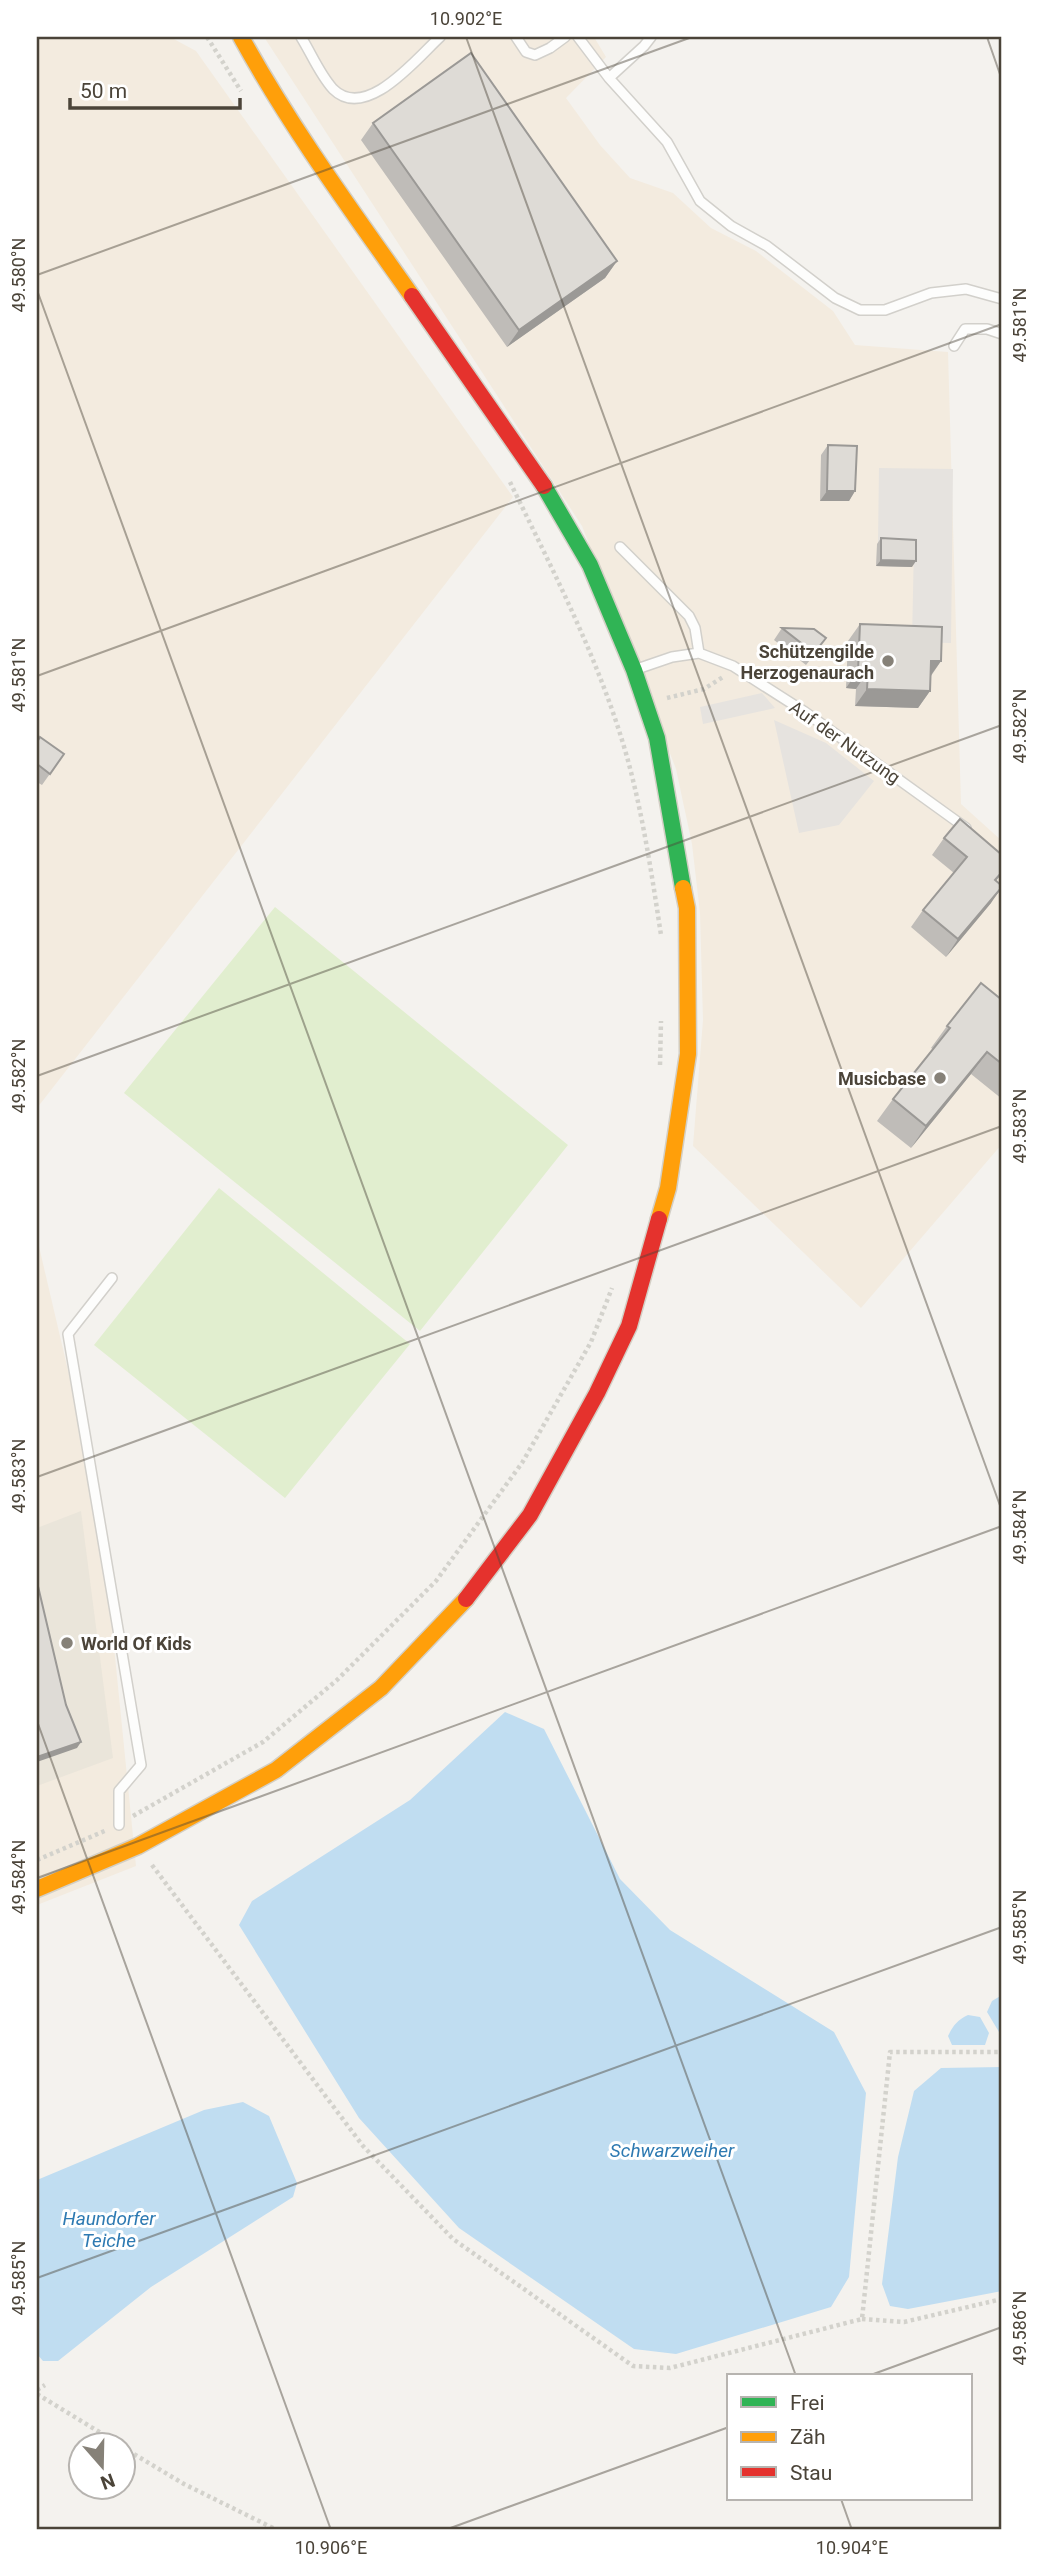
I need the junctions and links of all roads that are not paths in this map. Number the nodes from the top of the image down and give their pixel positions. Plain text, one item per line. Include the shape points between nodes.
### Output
1 (241, 37) edge
2 (301, 37) edge
3 (440, 37) edge
4 (516, 37) edge
5 (565, 37) edge
6 (578, 37) edge
7 (651, 37) edge
8 (609, 78) junction
9 (1002, 299) edge
10 (1002, 334) edge
11 (954, 346) dead end
12 (620, 547) dead end
13 (699, 653) junction
14 (634, 670) junction
15 (970, 832) edge
16 (112, 1278) dead end
17 (119, 1825) road end
18 (37, 1889) edge

1 - 14 street via 357,220 552,497 590,565
2 - 3 lane via 332,88 343,97 357,99 390,84
4 - 5 lane via 526,52 535,55
6 - 8 lane
7 - 8 lane
8 - 9 lane via 667,142 700,201 835,298 860,310 885,310 931,293 966,289
10 - 11 lane via 965,329
12 - 13 lane via 689,616
13 - 14 lane
13 - 15 lane, Auf der Nutzung via 733,666 805,712
14 - 18 street via 657,738 687,908 688,1055 668,1188 629,1326 597,1393 530,1515 466,1600 381,1688 276,1770 138,1846
16 - 17 lane via 68,1334 141,1765 120,1791

